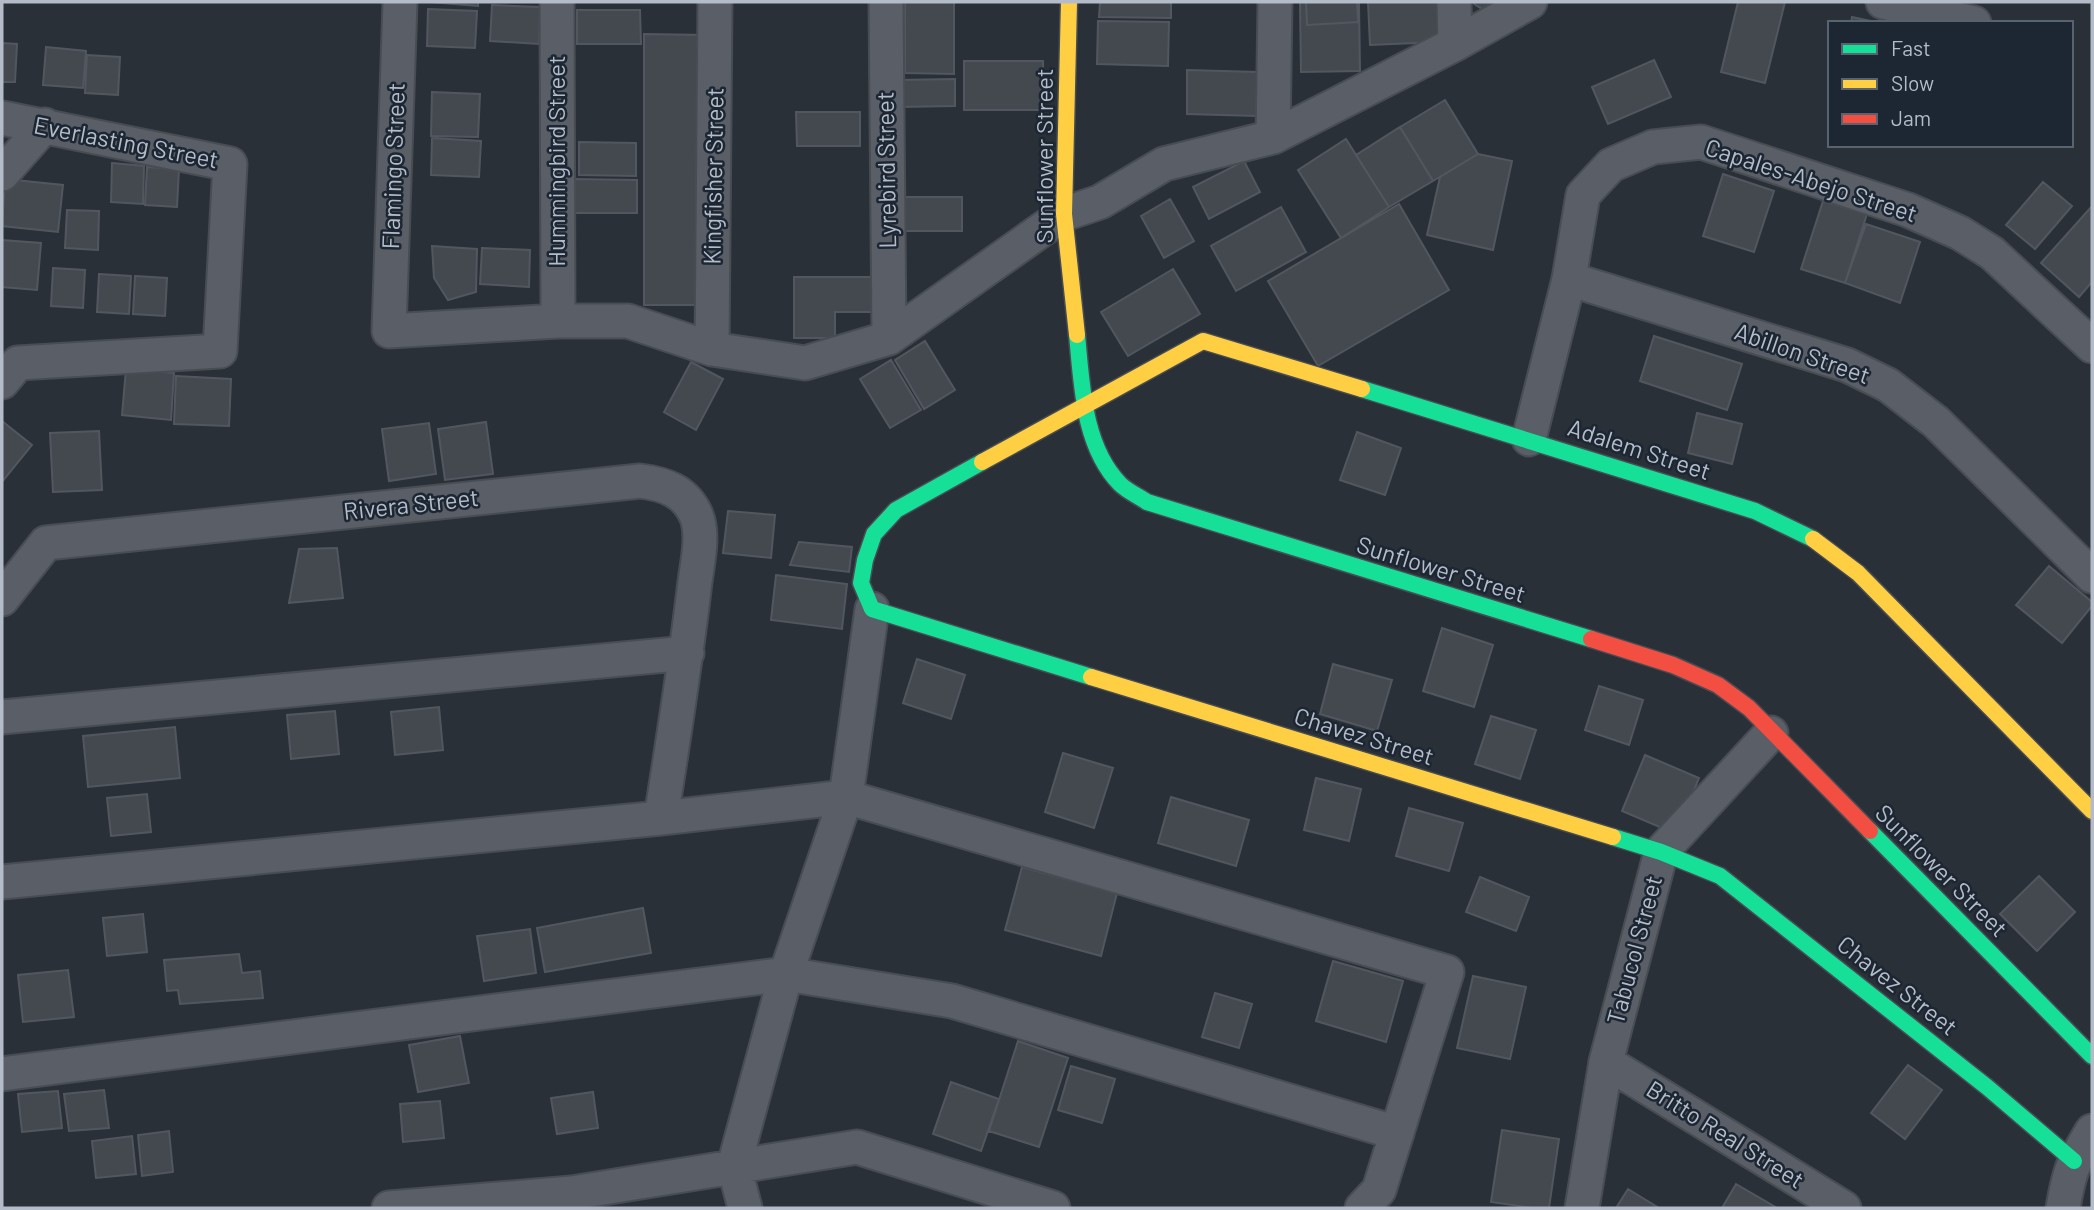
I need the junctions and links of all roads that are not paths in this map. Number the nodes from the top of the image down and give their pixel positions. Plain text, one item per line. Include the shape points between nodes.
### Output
1 (400, 2) edge
2 (557, 2) edge
3 (715, 2) edge
4 (886, 2) edge
5 (1069, 2) edge
6 (1275, 2) edge
7 (1454, 2) edge
8 (1530, 2) edge
9 (1883, 2) edge
10 (1956, 13) edge
11 (1455, 44) junction
12 (2, 118) edge
13 (45, 125) junction
14 (1273, 137) junction
15 (2, 174) edge
16 (1064, 214) junction
17 (1569, 279) junction
18 (558, 321) junction
19 (889, 338) junction
20 (2092, 345) edge
21 (712, 349) junction
22 (2, 382) edge
23 (1084, 404) junction
24 (1529, 439) junction
25 (2092, 576) edge
26 (2, 598) edge
27 (872, 608) junction
28 (687, 653) junction
29 (2, 717) edge
30 (1772, 733) junction
31 (846, 797) junction
32 (2092, 811) edge
33 (661, 818) junction
34 (1661, 852) junction
35 (2, 882) edge
36 (786, 974) junction
37 (2092, 1056) edge
38 (1606, 1062) junction
39 (2, 1074) edge
40 (2092, 1131) edge
41 (1397, 1133) junction
42 (2074, 1161) junction
43 (734, 1166) junction
44 (573, 1201) edge
45 (399, 1208) edge
46 (745, 1208) edge
47 (1053, 1208) edge
48 (1362, 1208) edge
49 (1583, 1208) edge
50 (1844, 1208) edge
51 (2063, 1208) edge

1 - 18 street, Flamingo Street via 389,331
2 - 18 street, Hummingbird Street
3 - 21 street, Kingfisher Street
4 - 19 street, Lyrebird Street
5 - 16 street, Sunflower Street
6 - 14 street
7 - 11 street
8 - 11 street
9 - 10 street
11 - 14 street
12 - 13 street, Everlasting Street
13 - 15 street
13 - 22 street, Everlasting Street via 230,164 220,351 18,363
14 - 16 street via 1164,164 1100,201
16 - 19 street
16 - 23 street, Sunflower Street
17 - 20 street, Capales-Abejo Street via 1583,195 1611,165 1653,147 1701,142 1908,210 1960,233 1993,253
17 - 24 street, Capales-Abejo Street
17 - 25 street, Abillon Street via 1847,365 1888,385 1936,422
18 - 21 street via 628,321
19 - 21 street via 805,363
23 - 24 street, Adalem Street via 1203,341
23 - 27 street via 896,510 874,534 865,560 861,583
23 - 30 street, Sunflower Street via 1101,459 1121,485 1147,502 1673,665 1718,685
24 - 32 street, Adalem Street via 1755,511 1814,539 1858,573
26 - 28 street, Rivera Street via 46,543 640,481 664,484 684,497 697,517 699,541
27 - 31 street
27 - 34 street, Chavez Street
28 - 29 street
28 - 33 street, Rivera Street
30 - 34 street, Tabucol Street
30 - 37 street, Sunflower Street
31 - 33 street
31 - 36 street
31 - 41 street via 1447,972
33 - 35 street
34 - 38 street, Tabucol Street
34 - 42 street, Chavez Street via 1720,876
36 - 39 street
36 - 41 street via 952,1001
36 - 43 street
38 - 49 street, Tabucol Street
38 - 50 street, Britto Real Street
40 - 42 street
41 - 48 street via 1379,1190
42 - 51 street
43 - 44 street
43 - 46 street
43 - 47 street via 857,1147
44 - 45 street

